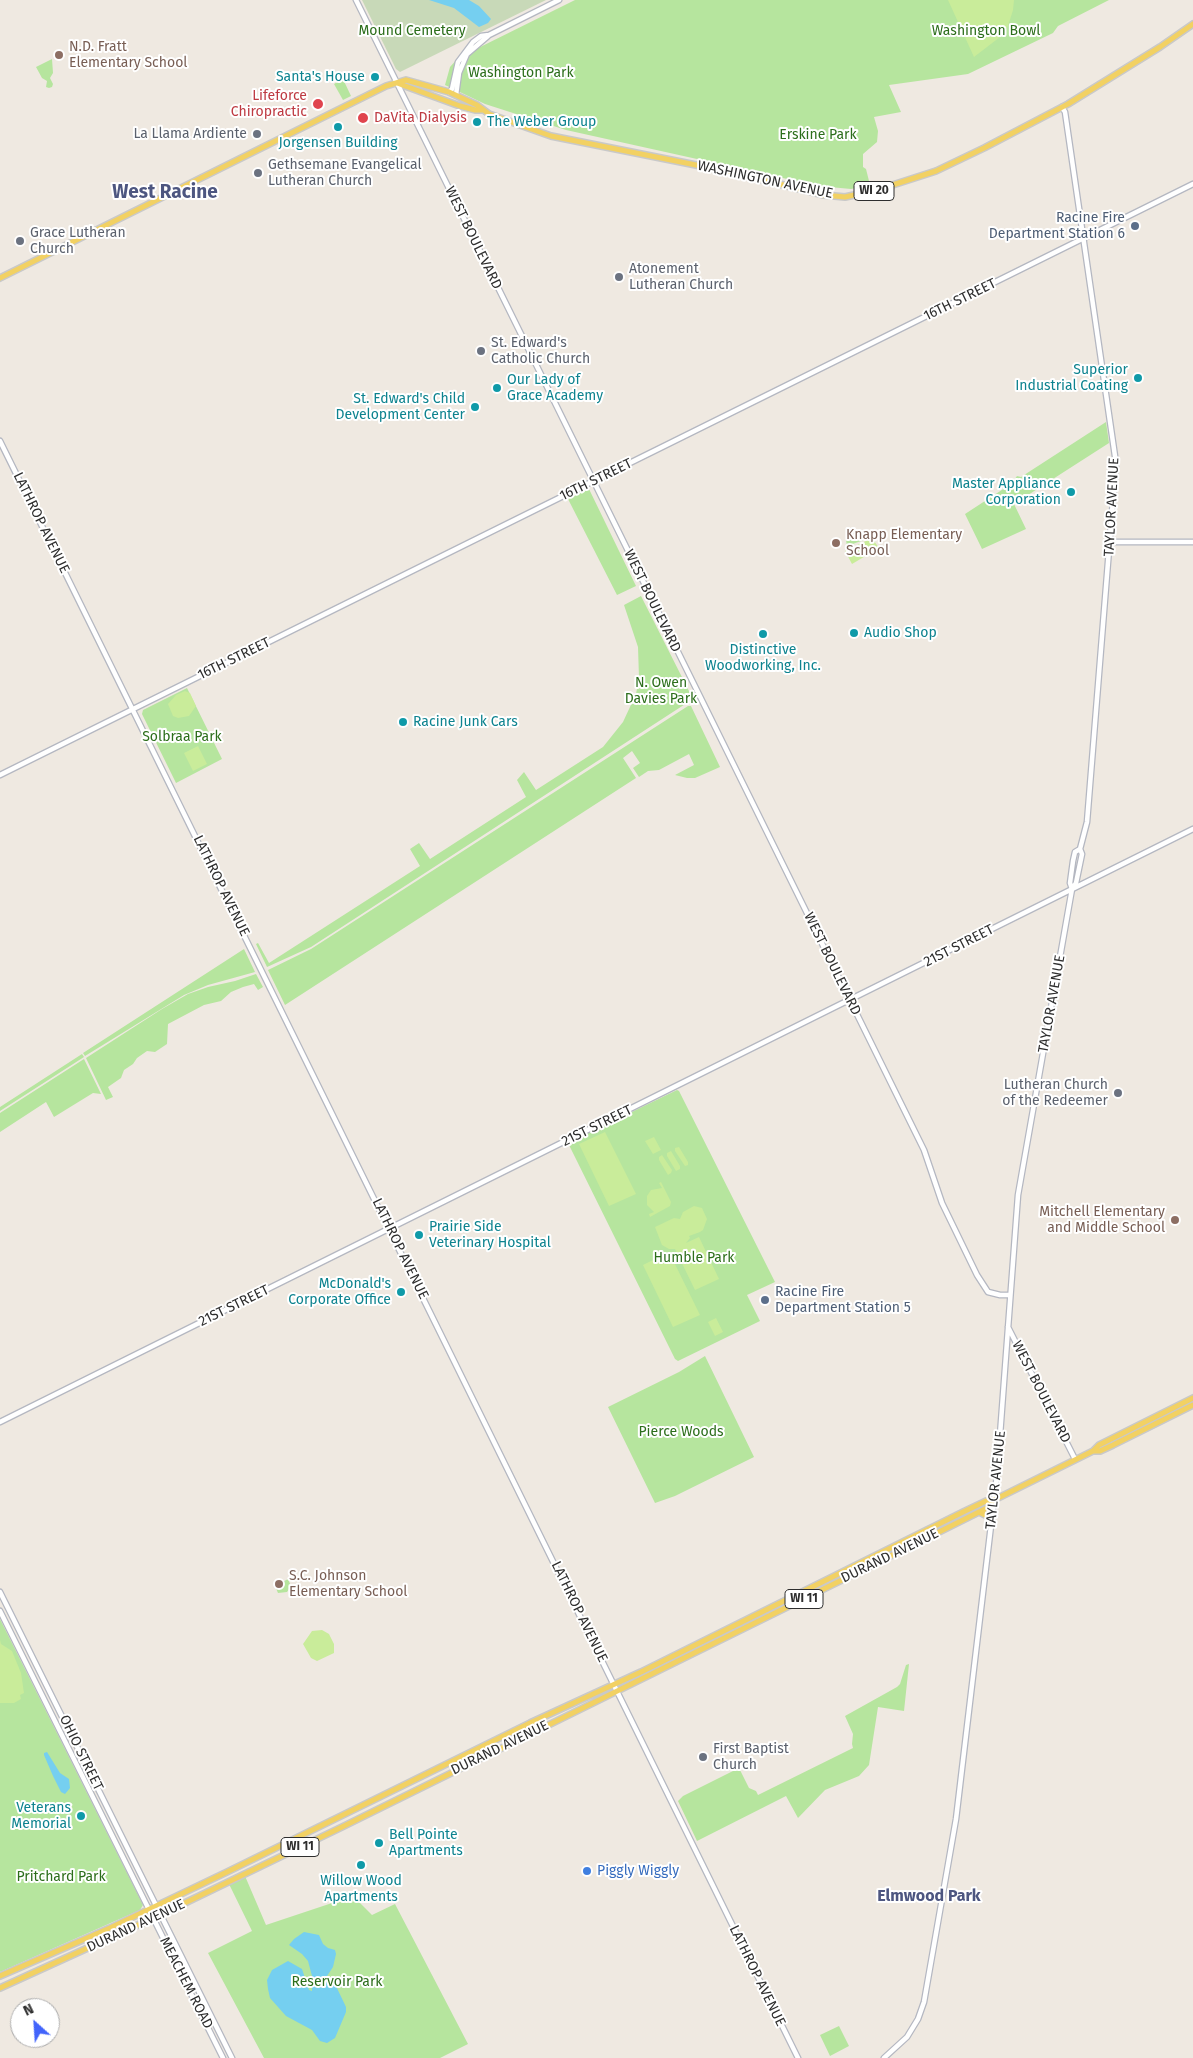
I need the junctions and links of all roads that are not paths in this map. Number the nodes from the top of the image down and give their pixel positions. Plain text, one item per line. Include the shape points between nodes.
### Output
1 (356, 0) edge
2 (559, 0) edge
3 (1193, 24) edge
4 (489, 35) junction
5 (396, 83) junction
6 (449, 92) junction
7 (428, 94) junction
8 (456, 95) junction
9 (1062, 107) junction
10 (482, 110) junction
11 (1193, 184) edge
12 (1084, 239) junction
13 (0, 278) edge
14 (0, 441) edge
15 (593, 481) junction
16 (1111, 542) junction
17 (1193, 542) edge
18 (133, 709) junction
19 (0, 775) edge
20 (1193, 829) edge
21 (1072, 889) junction
22 (849, 1000) junction
23 (390, 1228) junction
24 (1010, 1295) junction
25 (1008, 1326) junction
26 (1193, 1398) edge
27 (1193, 1405) edge
28 (0, 1422) edge
29 (1093, 1451) junction
30 (1075, 1459) junction
31 (994, 1500) junction
32 (979, 1512) junction
33 (992, 1522) junction
34 (0, 1592) edge
35 (0, 1611) edge
36 (615, 1684) junction
37 (618, 1690) junction
38 (556, 1711) junction
39 (549, 1724) junction
40 (157, 1905) junction
41 (149, 1909) junction
42 (162, 1914) junction
43 (153, 1918) junction
44 (0, 1976) edge
45 (193, 1977) junction
46 (185, 1981) junction
47 (0, 1988) edge
48 (219, 2032) junction
49 (212, 2035) junction
50 (223, 2058) edge
51 (232, 2058) edge
52 (798, 2058) edge
53 (884, 2058) edge

1 - 5 street, WEST BOULEVARD
2 - 4 street
3 - 9 main road, WASHINGTON AVENUE / WI 20 via 1160,48
4 - 6 street via 481,36 466,49 458,62
4 - 8 street via 467,54 462,63
5 - 6 main road, WASHINGTON AVENUE / WI 20 via 416,81
5 - 7 main road, WASHINGTON AVENUE / WI 20
5 - 13 main road, WASHINGTON AVENUE / WI 20
5 - 15 street, WEST BOULEVARD
6 - 8 main road, WASHINGTON AVENUE / WI 20
7 - 8 main road via 449,98
7 - 10 main road, WASHINGTON AVENUE / WI 20
8 - 10 main road, WASHINGTON AVENUE / WI 20
9 - 10 main road, WASHINGTON AVENUE / WI 20 via 936,171 877,190 838,197 551,136
9 - 12 street, TAYLOR AVENUE
11 - 12 street, 16TH STREET
12 - 15 street, 16TH STREET
12 - 16 street, TAYLOR AVENUE via 1116,463
14 - 18 street, LATHROP AVENUE
15 - 18 street, 16TH STREET
15 - 22 street, WEST BOULEVARD
16 - 17 street
16 - 21 street, TAYLOR AVENUE via 1087,820 1076,883
18 - 19 street, 16TH STREET
18 - 23 street, LATHROP AVENUE
20 - 21 street, 21ST STREET
21 - 22 street, 21ST STREET
21 - 24 street, TAYLOR AVENUE via 1018,1195
22 - 23 street, 21ST STREET
22 - 24 street, WEST BOULEVARD via 924,1150 942,1203 979,1280 990,1293
23 - 28 street, 21ST STREET
23 - 36 street, LATHROP AVENUE
24 - 25 street, TAYLOR AVENUE
25 - 30 street, WEST BOULEVARD
25 - 31 street, TAYLOR AVENUE
26 - 29 main road, DURAND AVENUE / WI 11
27 - 29 main road, DURAND AVENUE / WI 11 via 1100,1451
29 - 30 main road, DURAND AVENUE / WI 11
30 - 31 main road, DURAND AVENUE / WI 11
31 - 32 main road, DURAND AVENUE / WI 11
31 - 33 street, TAYLOR AVENUE
31 - 36 main road, DURAND AVENUE / WI 11 via 986,1500
32 - 33 main road
32 - 37 main road, DURAND AVENUE / WI 11
33 - 53 street, TAYLOR AVENUE via 956,1819 927,1993 913,2028
34 - 40 street, OHIO STREET
35 - 41 street, OHIO STREET
36 - 37 street, LATHROP AVENUE
36 - 38 main road, DURAND AVENUE / WI 11
37 - 39 main road, DURAND AVENUE / WI 11
37 - 52 street, LATHROP AVENUE
38 - 39 main road
38 - 40 main road, DURAND AVENUE / WI 11
39 - 42 main road, DURAND AVENUE / WI 11
40 - 41 main road, DURAND AVENUE / WI 11
40 - 42 street, OHIO STREET
41 - 43 street, MEACHEM ROAD
41 - 44 main road, DURAND AVENUE / WI 11
42 - 43 main road, DURAND AVENUE / WI 11
42 - 45 street, MEACHEM ROAD
43 - 46 street, MEACHEM ROAD
43 - 47 main road, DURAND AVENUE / WI 11
45 - 46 street
45 - 48 street, MEACHEM ROAD
46 - 49 street, MEACHEM ROAD
48 - 49 street
48 - 51 street, MEACHEM ROAD
49 - 50 street, MEACHEM ROAD

